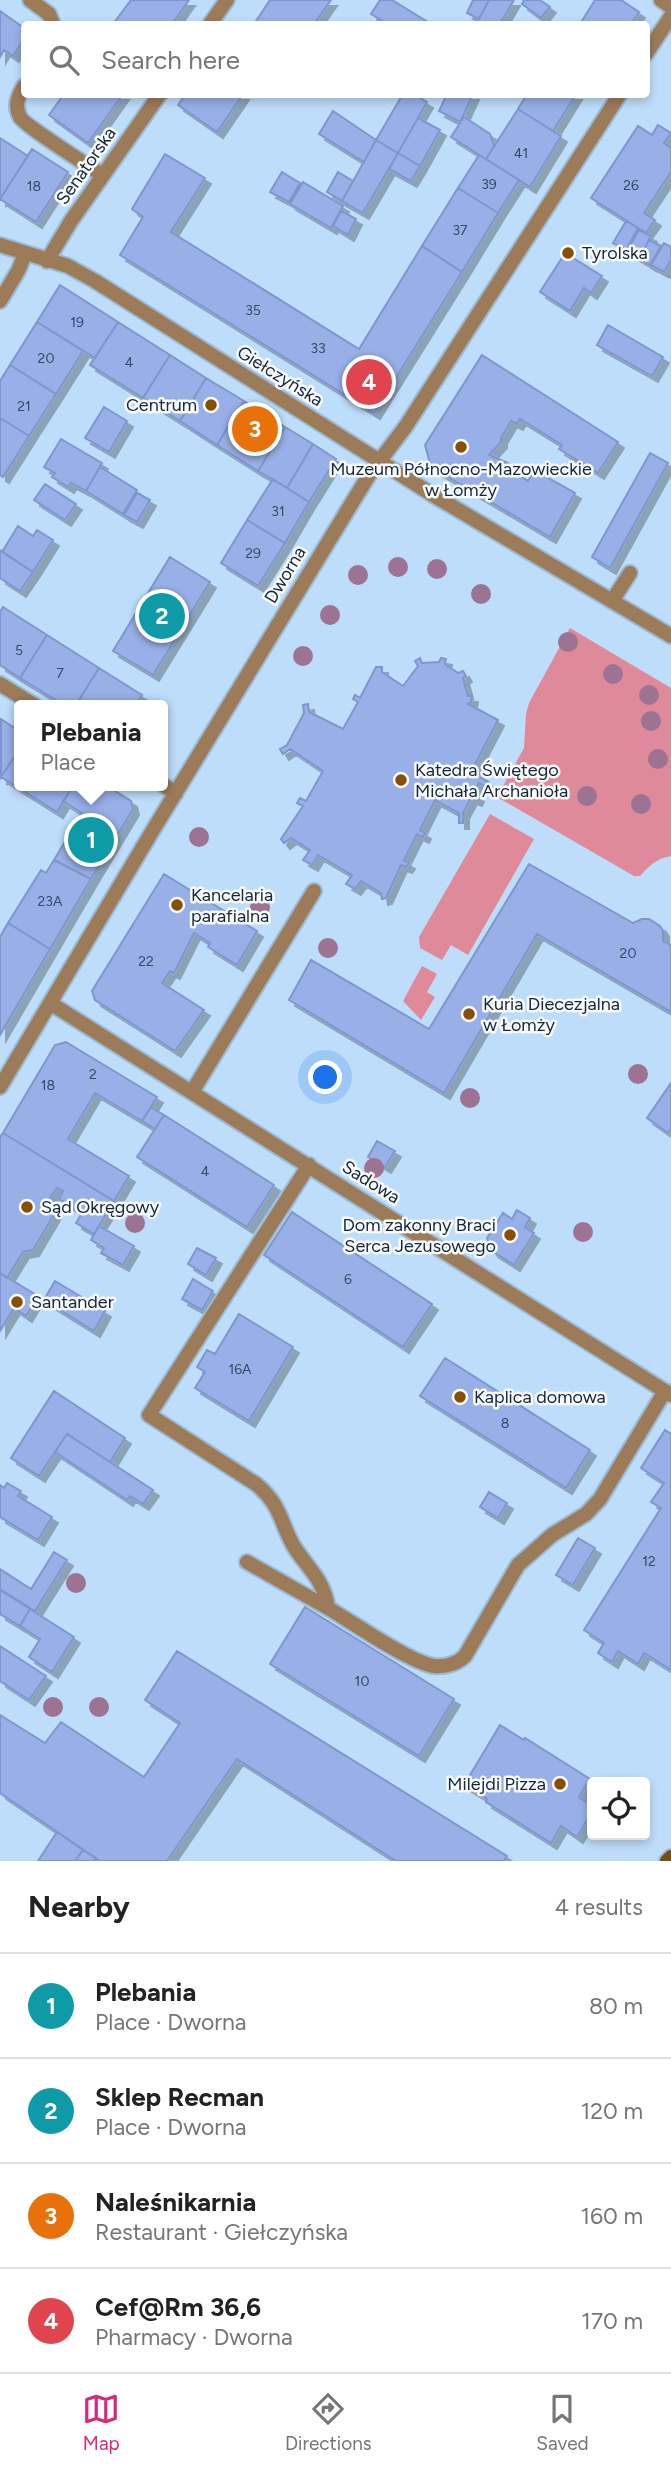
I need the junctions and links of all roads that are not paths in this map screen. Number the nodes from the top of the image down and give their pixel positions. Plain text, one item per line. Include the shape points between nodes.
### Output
1 (30, 0) edge
2 (227, 0) edge
3 (662, 0) edge
4 (671, 7) edge
5 (671, 16) edge
6 (52, 21) edge
7 (212, 21) edge
8 (650, 48) edge
9 (21, 90) edge
10 (157, 98) edge
11 (617, 98) edge
12 (102, 175) junction
13 (0, 245) edge
14 (25, 254) junction
15 (47, 261) junction
16 (0, 301) edge
17 (380, 461) junction
18 (629, 573) dead end
19 (612, 601) junction
20 (671, 636) edge
21 (0, 684) edge
22 (26, 700) edge
23 (169, 789) edge
24 (168, 791) edge
25 (314, 891) dead end
26 (50, 1003) junction
27 (0, 1087) edge
28 (192, 1092) junction
29 (309, 1165) junction
30 (668, 1393) edge
31 (247, 1562) dead end
32 (328, 1608) junction
33 (671, 1857) edge
34 (667, 1861) edge

1 - 6 street
2 - 7 street
3 - 4 street
5 - 8 street
9 - 12 street via 17,104 23,121
10 - 12 street, Senatorska
11 - 17 street, Dworna
12 - 15 street, Senatorska
13 - 14 street, Giełczyńska
14 - 15 street, Giełczyńska
14 - 16 street
15 - 17 street, Giełczyńska via 95,281
17 - 19 street, Giełczyńska
17 - 23 street, Dworna
18 - 19 street
19 - 20 street, Giełczyńska
21 - 22 street
24 - 26 street, Dworna
25 - 28 street
26 - 27 street, Dworna
26 - 28 street, Sadowa
28 - 29 street, Sadowa
29 - 30 street, Sadowa
29 - 32 street via 149,1415 268,1494 293,1545 323,1585
30 - 32 street via 600,1499 518,1565 458,1662 435,1666 418,1661
31 - 32 street
33 - 34 street

